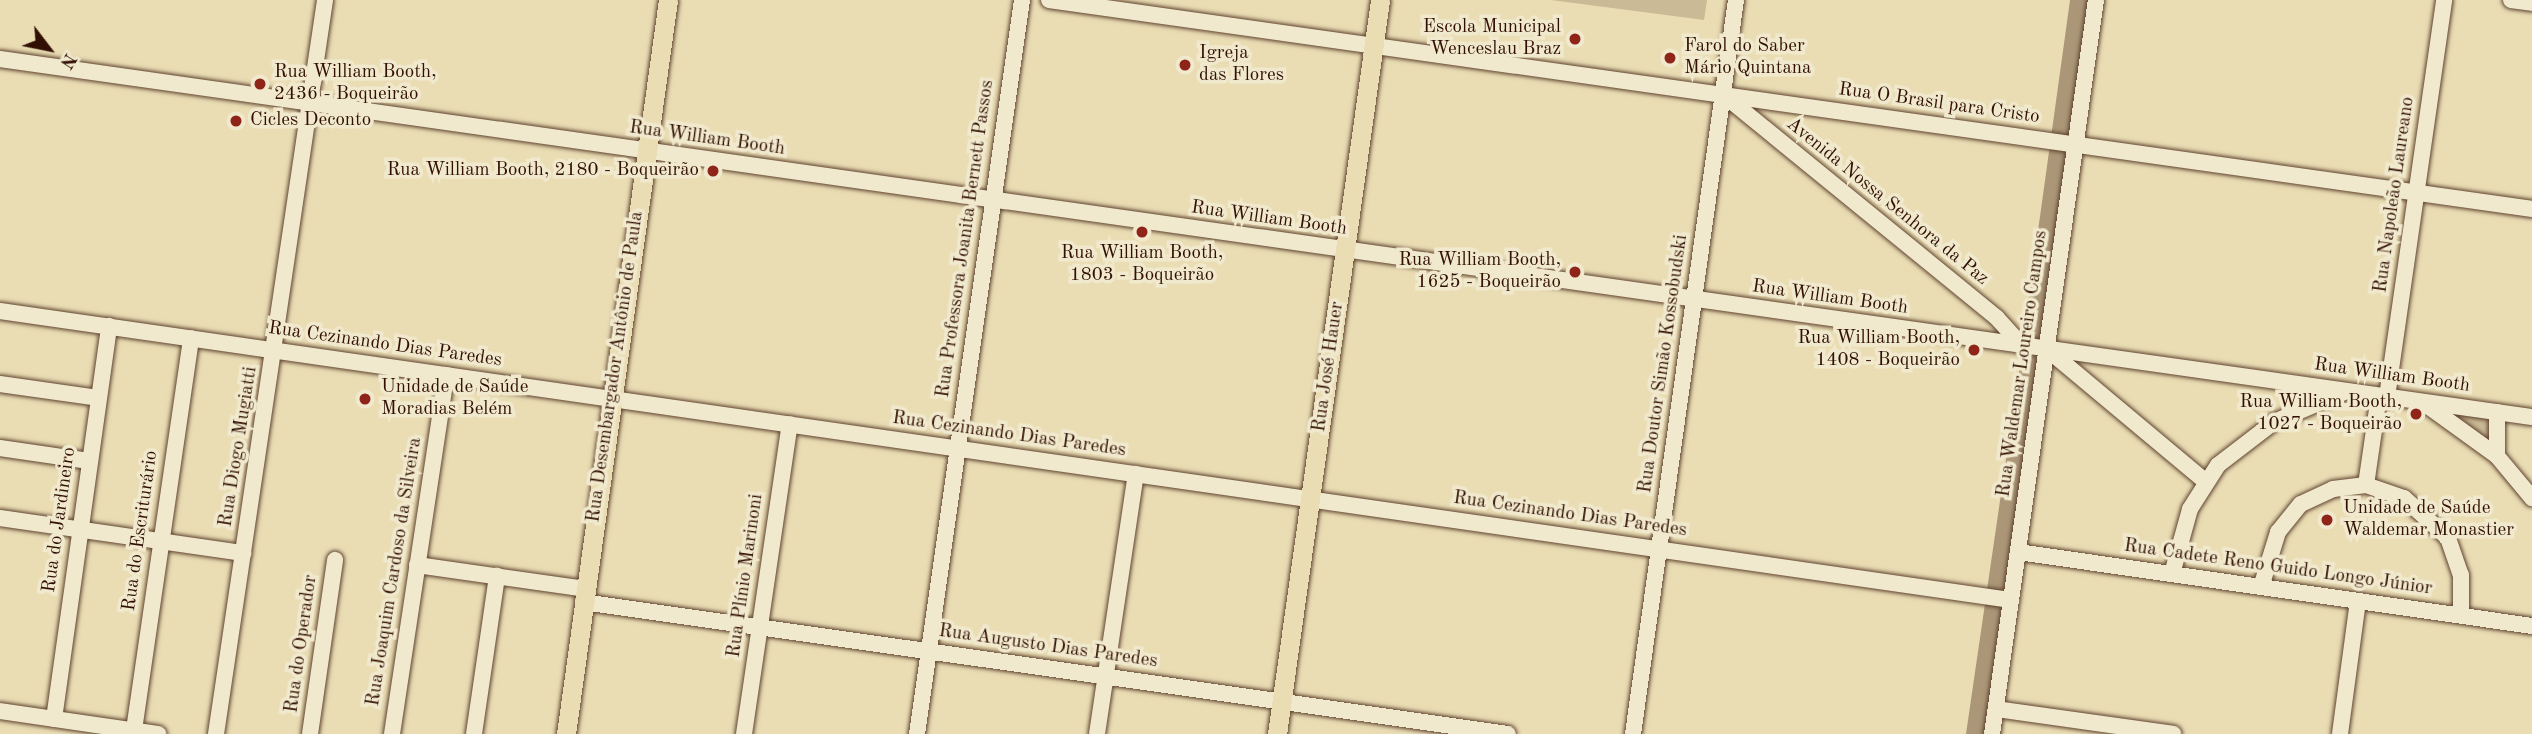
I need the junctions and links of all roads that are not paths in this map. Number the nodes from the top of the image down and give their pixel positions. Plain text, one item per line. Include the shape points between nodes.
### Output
1 (326, 0) edge
2 (668, 0) edge
3 (1022, 0) edge
4 (1049, 0) edge
5 (1380, 0) edge
6 (1736, 0) edge
7 (2096, 0) edge
8 (2444, 0) edge
9 (2511, 0) edge
10 (2532, 3) edge
11 (1374, 46) junction
12 (0, 59) edge
13 (1723, 95) junction
14 (312, 103) junction
15 (2064, 143) junction
16 (647, 151) junction
17 (2416, 193) junction
18 (993, 201) junction
19 (2532, 209) edge
20 (1345, 251) junction
21 (1694, 300) junction
22 (0, 311) edge
23 (109, 326) junction
24 (191, 338) junction
25 (2021, 345) junction
26 (2047, 349) junction
27 (275, 350) junction
28 (446, 375) junction
29 (0, 384) edge
30 (2347, 391) junction
31 (2383, 396) junction
32 (98, 398) junction
33 (612, 399) junction
34 (2420, 401) junction
35 (2497, 412) junction
36 (2532, 417) edge
37 (790, 424) junction
38 (0, 448) edge
39 (957, 449) junction
40 (2497, 456) junction
41 (89, 461) junction
42 (1136, 474) junction
43 (2206, 481) junction
44 (2366, 485) junction
45 (2532, 498) edge
46 (1310, 499) junction
47 (0, 518) edge
48 (80, 530) junction
49 (161, 541) junction
50 (1659, 550) junction
51 (2018, 552) junction
52 (244, 553) junction
53 (335, 560) dead end
54 (417, 565) junction
55 (2172, 574) junction
56 (496, 576) junction
57 (2261, 587) junction
58 (584, 596) junction
59 (1999, 599) junction
60 (2358, 601) junction
61 (2461, 615) junction
62 (2532, 625) edge
63 (760, 627) junction
64 (928, 651) junction
65 (1106, 677) junction
66 (1282, 702) junction
67 (1996, 709) junction
68 (0, 712) edge
69 (54, 719) junction
70 (134, 730) junction
71 (158, 734) edge
72 (216, 734) edge
73 (310, 734) edge
74 (392, 734) edge
75 (474, 734) edge
76 (566, 734) edge
77 (744, 734) edge
78 (916, 734) edge
79 (1097, 734) edge
80 (1277, 734) edge
81 (1508, 734) edge
82 (1633, 734) edge
83 (1992, 734) edge
84 (2173, 734) edge
85 (2340, 734) edge

1 - 14 street, Rua Diogo Mugiatti
2 - 16 main road, Rua Desembargador Antônio de Paula
3 - 18 street, Rua Professora Joanita Bernett Passos
4 - 11 street, Rua O Brasil para Cristo
5 - 11 main road, Rua José Hauer
6 - 13 street, Rua Doutor Simão Kossobudski
7 - 15 street, Rua Waldemar Loureiro Campos
8 - 17 street, Rua Napoleão Laureano
9 - 10 street
11 - 13 street, Rua O Brasil para Cristo
11 - 20 main road, Rua José Hauer
12 - 14 street, Rua William Booth
13 - 15 street, Rua O Brasil para Cristo
13 - 21 street, Rua Doutor Simão Kossobudski
13 - 25 street, Avenida Nossa Senhora da Paz via 1997,318
14 - 16 street, Rua William Booth
14 - 27 street, Rua Diogo Mugiatti
15 - 17 street, Rua O Brasil para Cristo
15 - 26 street, Rua Waldemar Loureiro Campos
16 - 18 street, Rua William Booth
16 - 33 main road, Rua Desembargador Antônio de Paula
17 - 19 street, Rua O Brasil para Cristo
17 - 31 street, Rua Napoleão Laureano
18 - 20 street, Rua William Booth
18 - 39 street, Rua Professora Joanita Bernett Passos
20 - 21 street, Rua William Booth
20 - 46 main road, Rua José Hauer
21 - 25 street, Rua William Booth
21 - 50 street, Rua Doutor Simão Kossobudski
22 - 23 street, Rua Cezinando Dias Paredes
23 - 24 street, Rua Cezinando Dias Paredes
23 - 32 street, Rua do Jardineiro
24 - 27 street, Rua Cezinando Dias Paredes
24 - 49 street, Rua do Escriturário
25 - 26 street, Rua William Booth
26 - 30 street, Rua William Booth
26 - 43 street
26 - 51 street, Rua Waldemar Loureiro Campos
27 - 28 street, Rua Cezinando Dias Paredes
27 - 52 street, Rua Diogo Mugiatti
28 - 33 street, Rua Cezinando Dias Paredes
28 - 54 street, Rua Joaquim Cardoso da Silveira
29 - 32 street
30 - 31 street, Rua William Booth
30 - 43 street via 2252,435
31 - 34 street, Rua William Booth
31 - 44 street, Rua Napoleão Laureano
32 - 41 street, Rua do Jardineiro
33 - 37 street, Rua Cezinando Dias Paredes
33 - 58 main road, Rua Desembargador Antônio de Paula
34 - 35 street, Rua William Booth
34 - 40 street
35 - 36 street, Rua William Booth
35 - 40 street
37 - 39 street, Rua Cezinando Dias Paredes
37 - 63 street, Rua Plínio Marinoni
38 - 41 street
39 - 42 street, Rua Cezinando Dias Paredes
39 - 64 street, Rua Professora Joanita Bernett Passos
40 - 45 street
41 - 48 street, Rua do Jardineiro
42 - 46 street, Rua Cezinando Dias Paredes
42 - 65 street
43 - 55 street via 2182,527
44 - 57 street via 2333,489 2289,516 2272,545
44 - 61 street via 2412,503 2448,538 2461,575
46 - 50 street, Rua Cezinando Dias Paredes
46 - 66 main road, Rua José Hauer
47 - 48 street
48 - 49 street
48 - 69 street, Rua do Jardineiro
49 - 52 street
49 - 70 street, Rua do Escriturário
50 - 59 street, Rua Cezinando Dias Paredes
50 - 82 street, Rua Doutor Simão Kossobudski
51 - 55 street, Rua Cadete Reno Guido Longo Júnior
51 - 59 street, Rua Waldemar Loureiro Campos
52 - 72 street, Rua Diogo Mugiatti
53 - 73 street, Rua do Operador
54 - 56 street, Rua Augusto Dias Paredes
54 - 74 street, Rua Joaquim Cardoso da Silveira
55 - 57 street, Rua Cadete Reno Guido Longo Júnior
56 - 58 street, Rua Augusto Dias Paredes
56 - 75 street
57 - 60 street, Rua Cadete Reno Guido Longo Júnior
58 - 63 street, Rua Augusto Dias Paredes
58 - 76 main road, Rua Desembargador Antônio de Paula
59 - 67 street, Rua Waldemar Loureiro Campos
60 - 61 street, Rua Cadete Reno Guido Longo Júnior
60 - 85 street
61 - 62 street, Rua Cadete Reno Guido Longo Júnior
63 - 64 street, Rua Augusto Dias Paredes
63 - 77 street, Rua Plínio Marinoni
64 - 65 street, Rua Augusto Dias Paredes
64 - 78 street, Rua Professora Joanita Bernett Passos
65 - 66 street, Rua Augusto Dias Paredes
65 - 79 street
66 - 80 main road, Rua José Hauer
66 - 81 street, Rua Augusto Dias Paredes
67 - 83 street, Rua Waldemar Loureiro Campos
67 - 84 street
68 - 69 street
69 - 70 street
70 - 71 street

